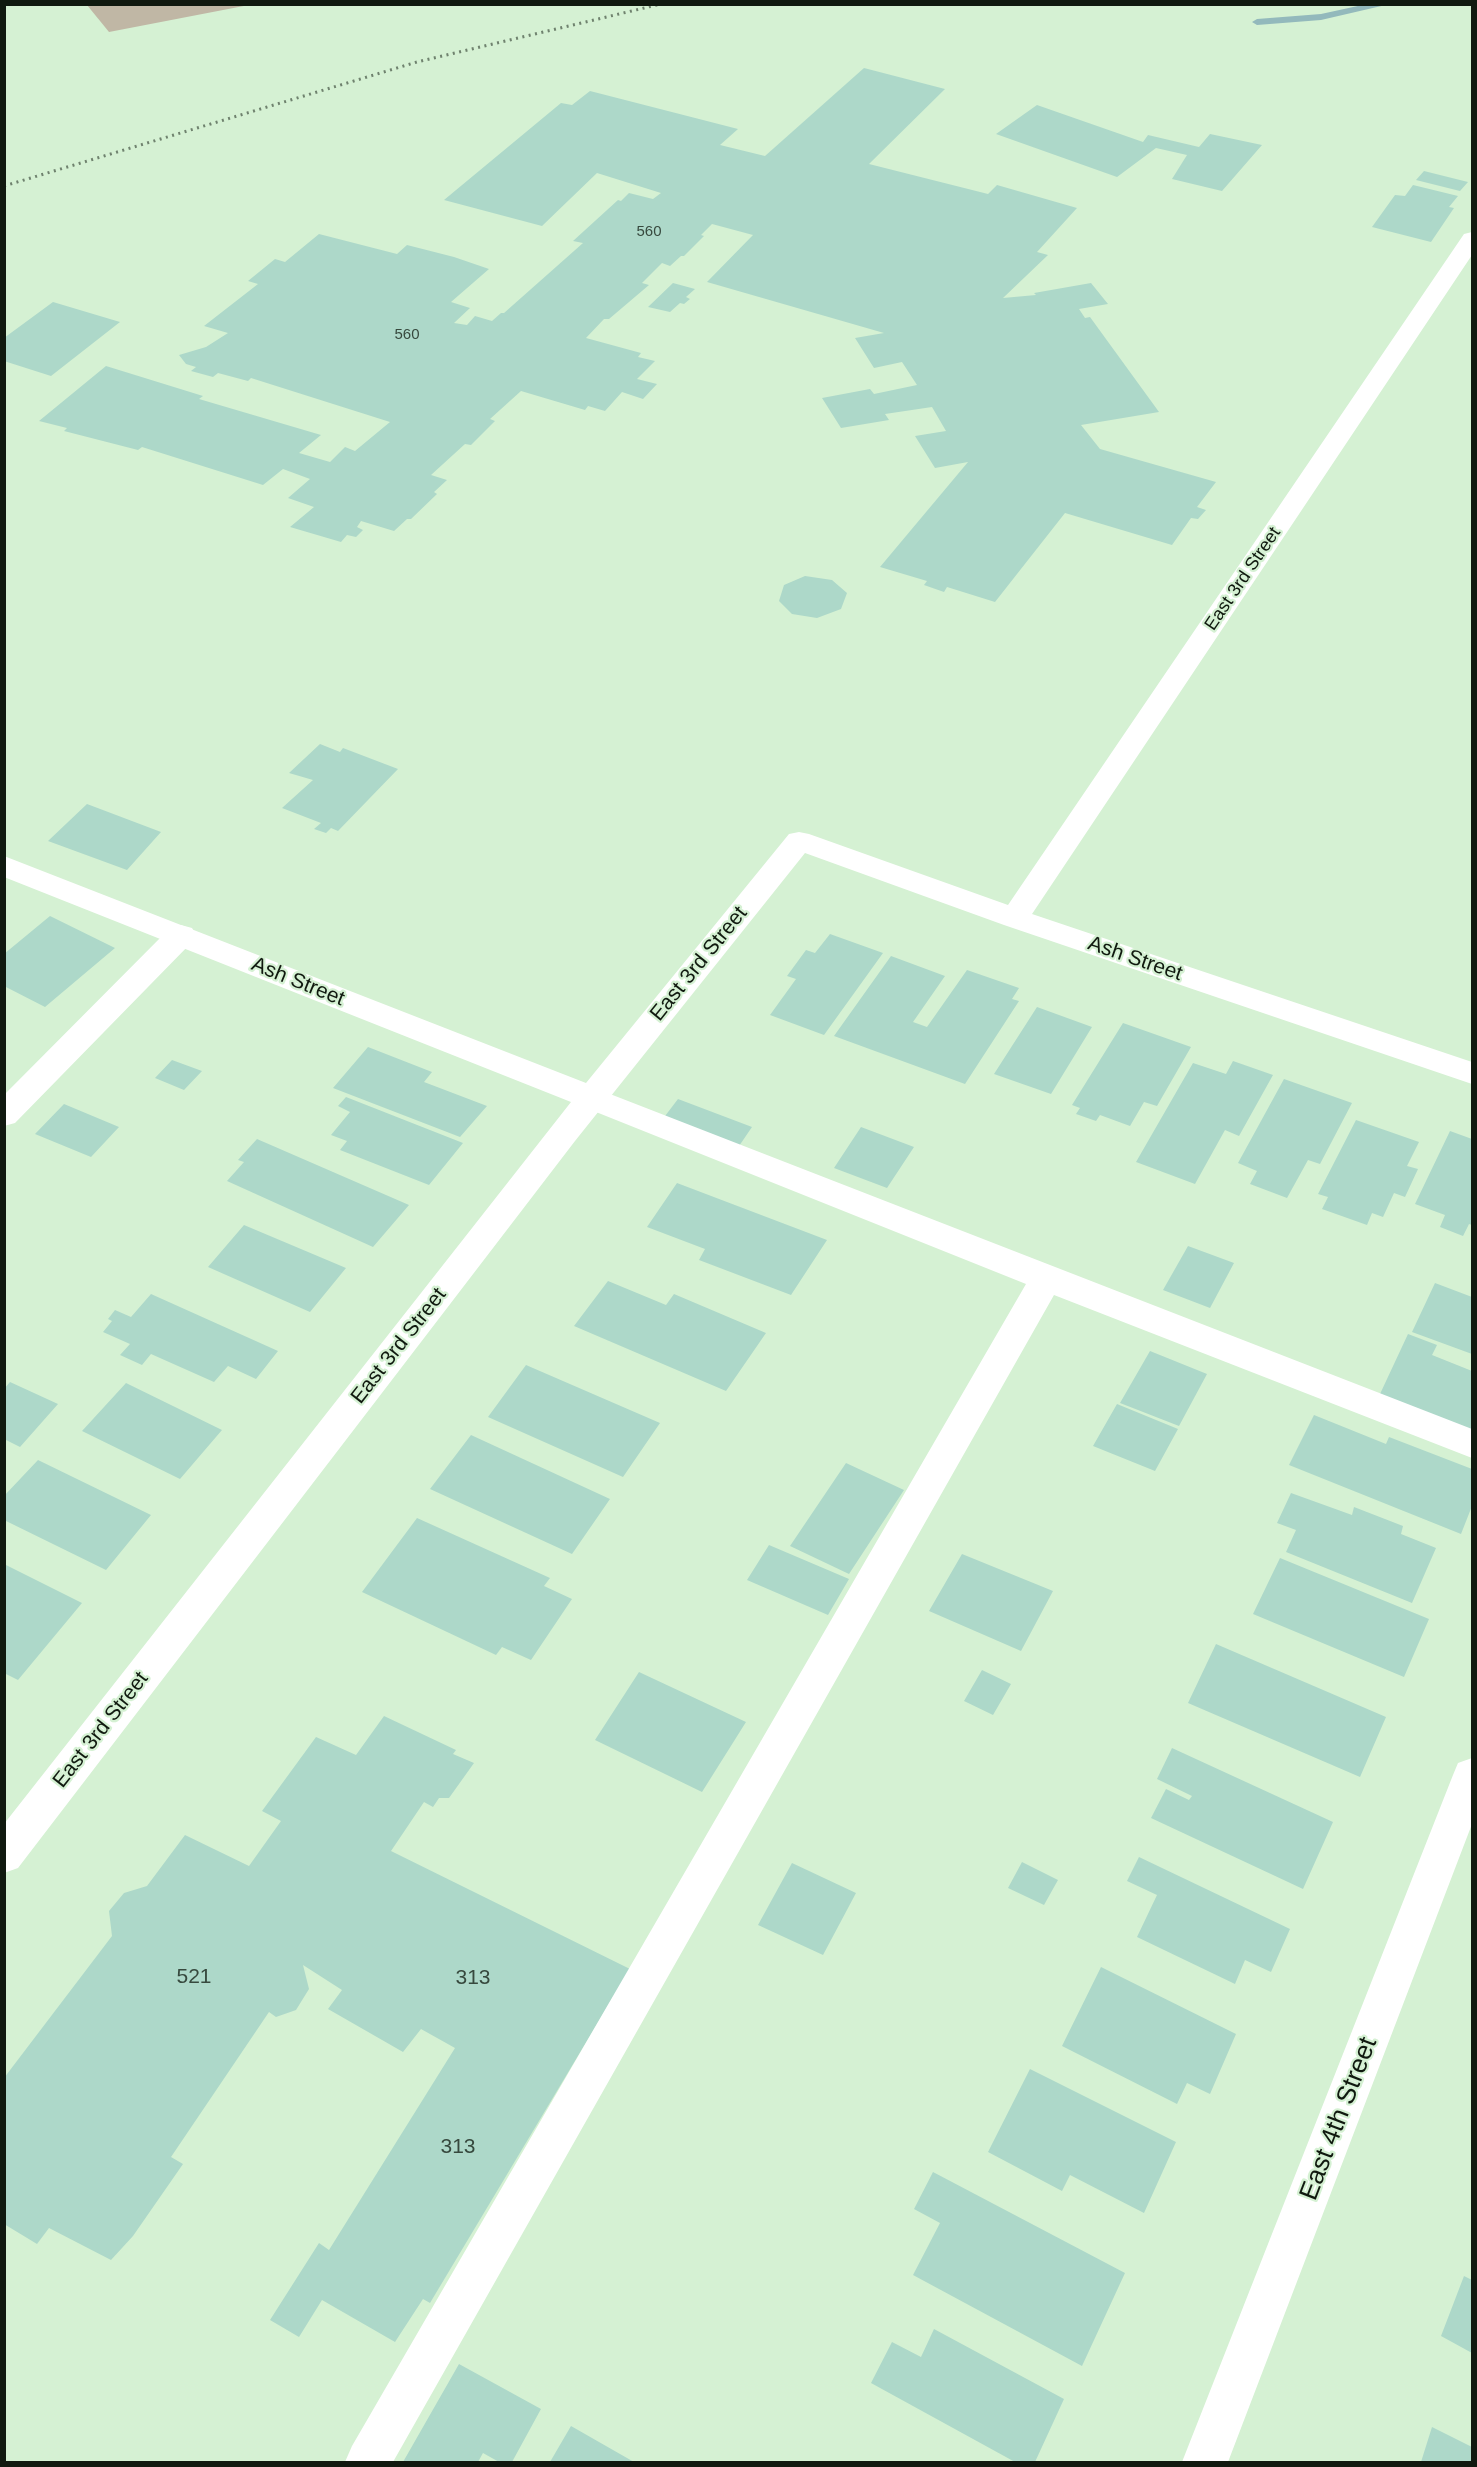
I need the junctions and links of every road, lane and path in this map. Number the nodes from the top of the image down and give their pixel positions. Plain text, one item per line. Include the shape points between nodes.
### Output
1 (1473, 239) edge
2 (799, 841) joint
3 (4, 866) edge
4 (1014, 918) junction
5 (181, 935) junction
6 (1473, 1073) edge
7 (592, 1098) junction
8 (4, 1115) edge
9 (1046, 1278) junction
10 (1473, 1444) edge
11 (1473, 1775) edge
12 (4, 1855) edge
13 (368, 2463) edge
14 (1205, 2463) edge

1 - 4 street, East 3rd Street
2 - 4 street, Ash Street
2 - 7 street, East 3rd Street
3 - 5 street, Ash Street
4 - 6 street, Ash Street
5 - 7 street, Ash Street
5 - 8 street
7 - 9 street, Ash Street
7 - 12 street, East 3rd Street
9 - 10 street, Ash Street
9 - 13 street
11 - 14 street, East 4th Street

